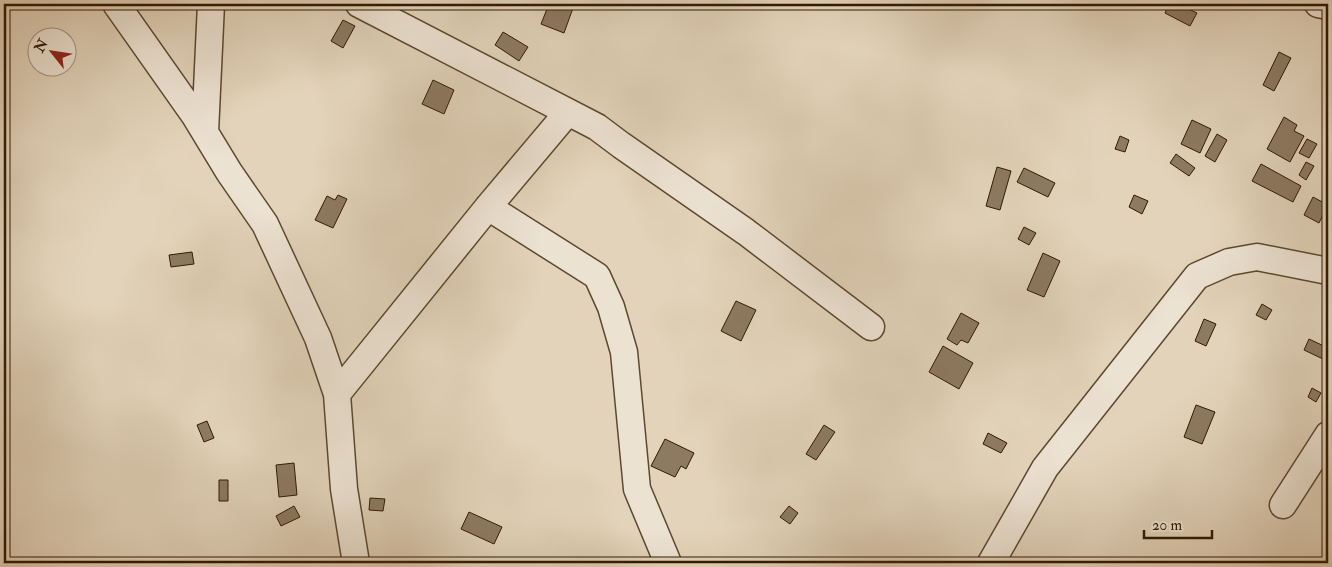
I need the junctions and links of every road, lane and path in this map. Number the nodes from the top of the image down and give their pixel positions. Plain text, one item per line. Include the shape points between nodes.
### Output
1 (116, 4) edge
2 (211, 4) edge
3 (359, 4) edge
4 (1318, 4) edge
5 (1328, 6) edge
6 (568, 112) junction
7 (205, 132) junction
8 (488, 207) junction
9 (1328, 271) edge
10 (871, 327) dead end
11 (337, 394) junction
12 (1328, 436) edge
13 (1283, 505) dead end
14 (356, 563) edge
15 (668, 563) edge
16 (991, 563) edge

1 - 7 street
2 - 7 street
3 - 6 street
4 - 5 street
6 - 8 street
6 - 10 street via 597,126 746,232
7 - 11 street via 265,224 318,338
8 - 11 street
8 - 15 street via 597,276 611,307 624,352 637,489
9 - 16 street via 1257,257 1229,262 1196,276 1045,468
11 - 14 street via 344,489
12 - 13 street

